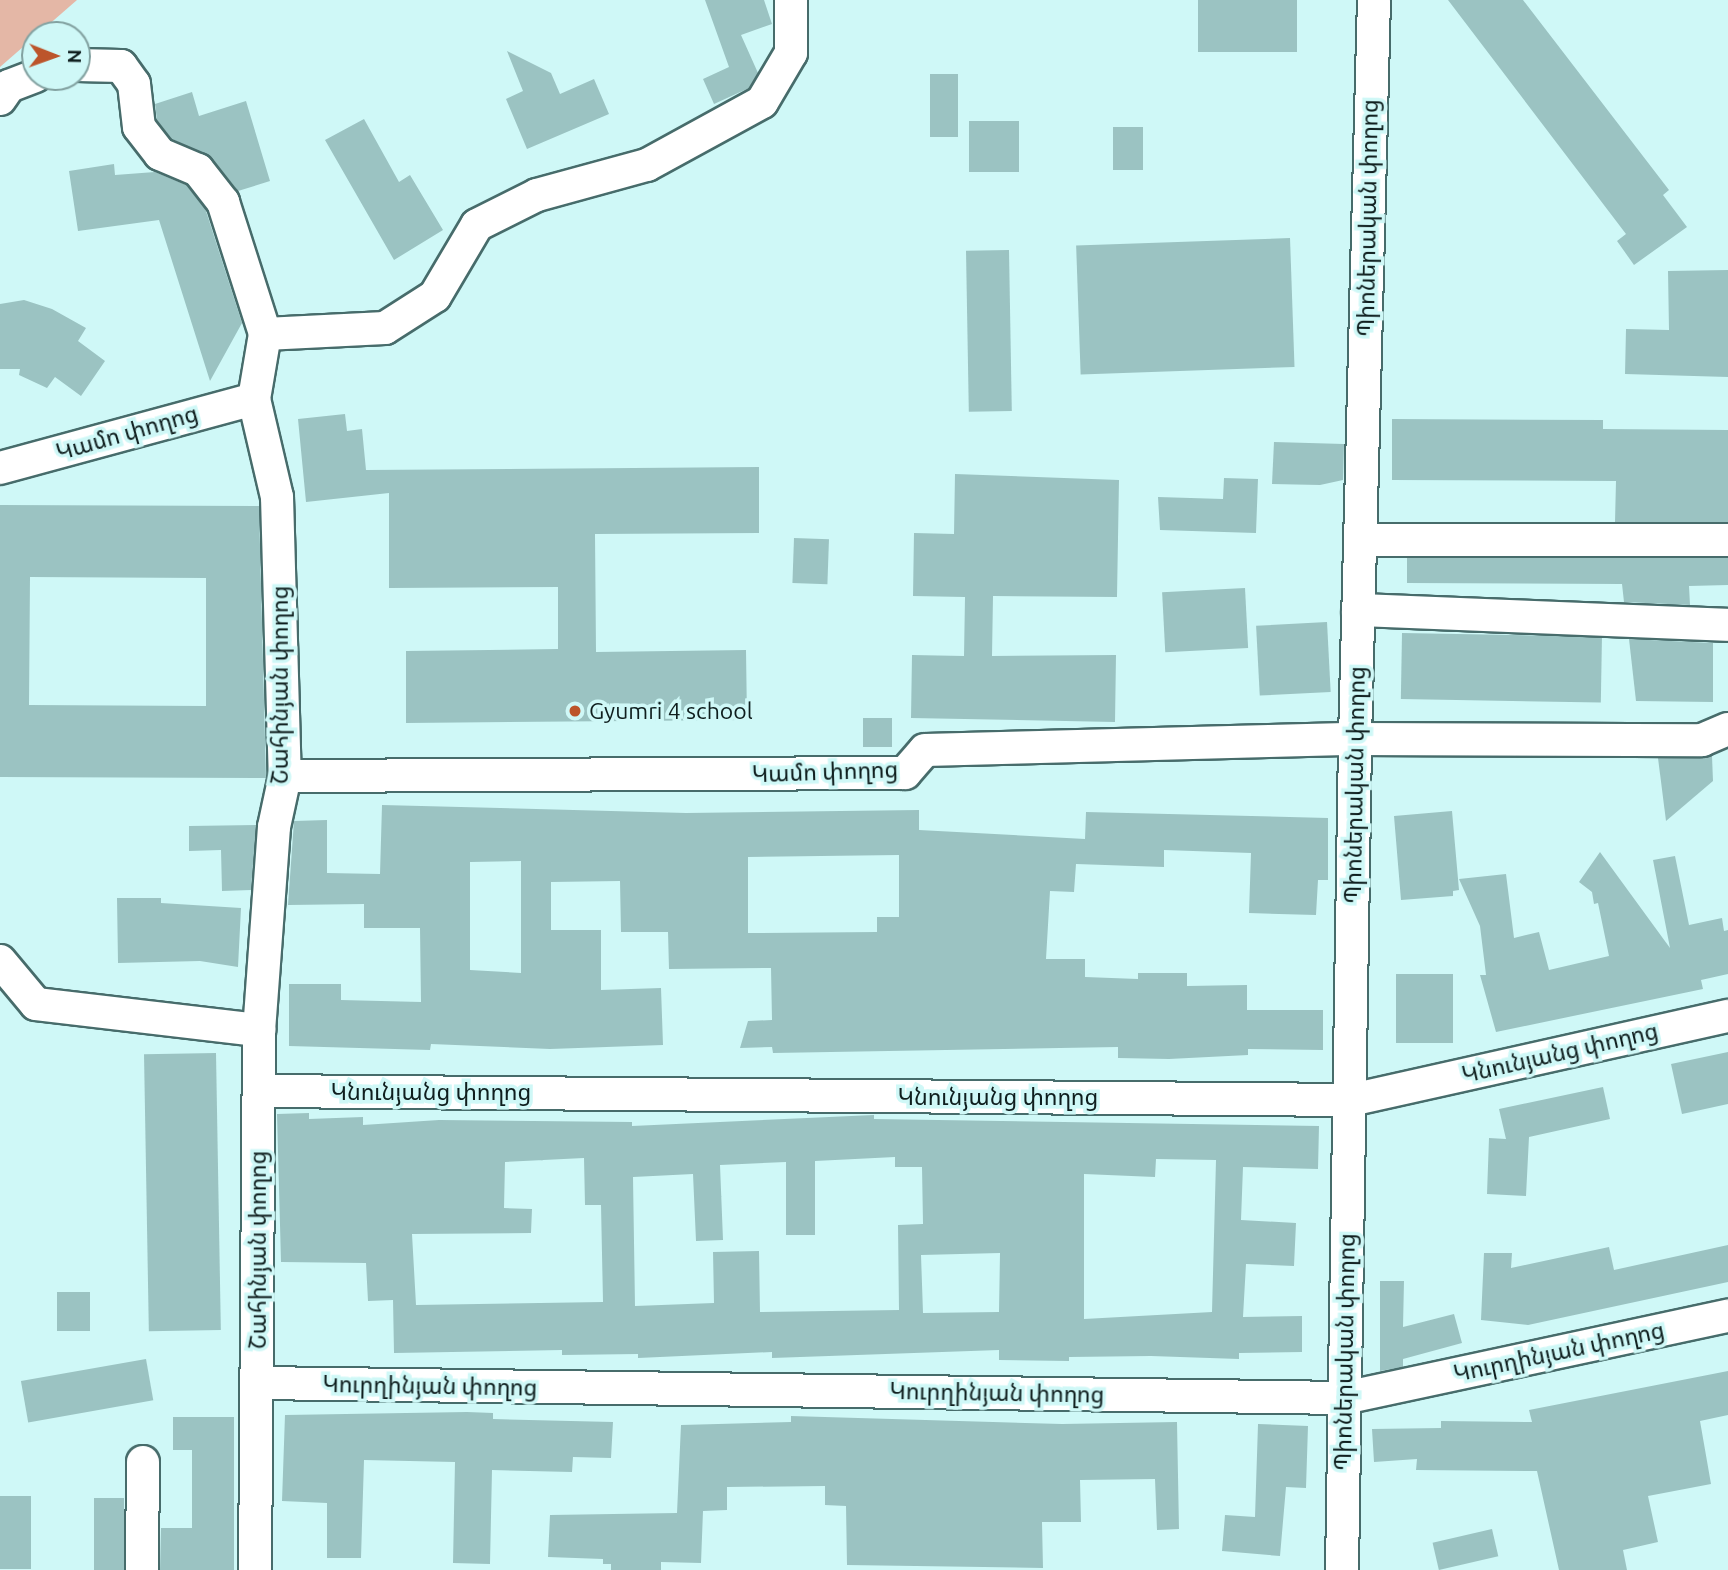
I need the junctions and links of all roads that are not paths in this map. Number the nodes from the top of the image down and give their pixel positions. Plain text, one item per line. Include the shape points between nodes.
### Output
1 (791, 0) edge
2 (1374, 0) edge
3 (91, 65) edge
4 (21, 81) edge
5 (0, 99) edge
6 (265, 334) junction
7 (254, 399) junction
8 (0, 468) edge
9 (1360, 540) junction
10 (1728, 540) edge
11 (1359, 610) junction
12 (1728, 625) edge
13 (1728, 729) edge
14 (1355, 739) junction
15 (285, 776) junction
16 (0, 961) edge
17 (1728, 1016) edge
18 (259, 1030) junction
19 (259, 1091) junction
20 (1351, 1100) junction
21 (1728, 1316) edge
22 (258, 1383) junction
23 (1344, 1398) junction
24 (143, 1462) dead end
25 (142, 1570) edge
26 (255, 1570) edge
27 (1342, 1570) edge

1 - 6 street via 791,53 762,102 648,165 537,195 477,225 435,296 385,328
2 - 9 street, Պիոներական փողոց
3 - 6 street, Շահինյան փողոց via 121,66 134,84 139,127 160,153 198,170 223,202
4 - 5 street via 9,86
6 - 7 street, Շահինյան փողոց
7 - 8 street, Կամո փողոց
7 - 15 street, Շահինյան փողոց via 277,497
9 - 10 street
9 - 11 street, Պիոներական փողոց
11 - 12 street
11 - 14 street, Պիոներական փողոց
13 - 14 street, Կամո փողոց via 1702,740
14 - 15 street, Կամո փողոց via 925,750 905,773
14 - 20 street, Պիոներական փողոց
15 - 18 street, Շահինյան փողոց via 274,827
16 - 18 street via 36,1004
17 - 20 street, Կնունյանց փողոց
18 - 19 street, Շահինյան փողոց
19 - 20 street, Կնունյանց փողոց
19 - 22 street, Շահինյան փողոց
20 - 23 street, Պիոներական փողոց
21 - 23 street, Կուրղինյան փողոց
22 - 23 street, Կուրղինյան փողոց
22 - 26 street, Շահինյան փողոց
23 - 27 street, Պիոներական փողոց
24 - 25 street

